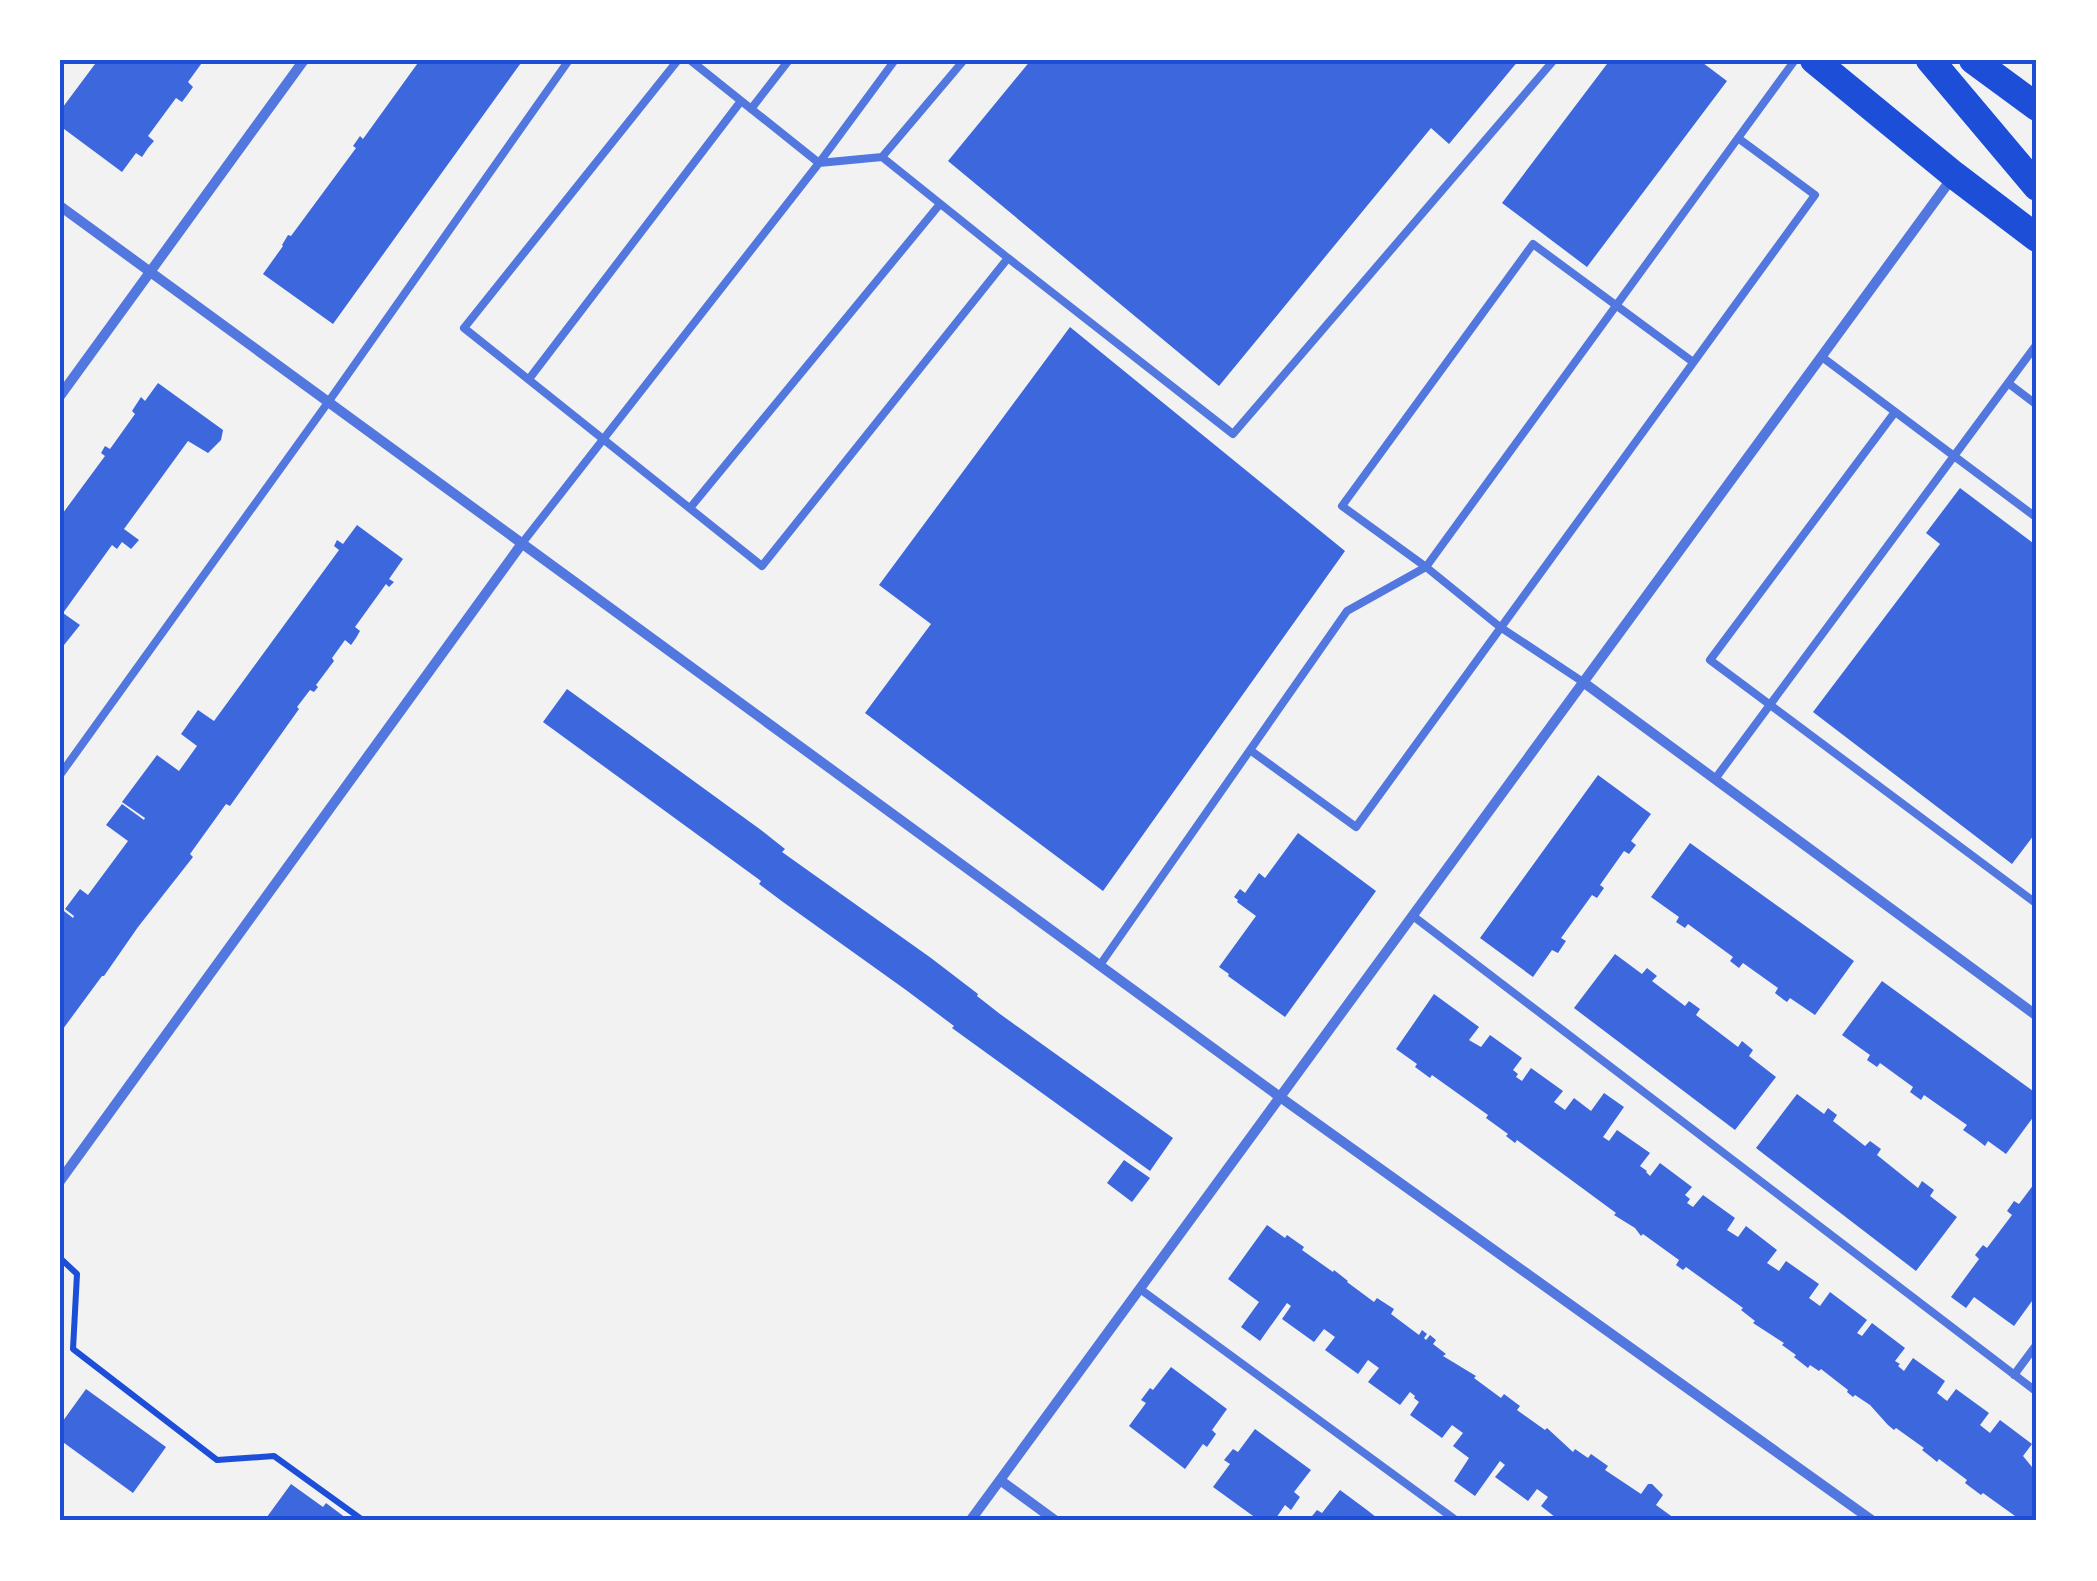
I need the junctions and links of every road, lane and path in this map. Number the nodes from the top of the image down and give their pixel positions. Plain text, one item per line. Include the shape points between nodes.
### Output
1 (304, 60) edge
2 (569, 60) edge
3 (678, 60) edge
4 (690, 60) edge
5 (788, 60) edge
6 (895, 60) edge
7 (964, 60) edge
8 (1554, 60) edge
9 (1795, 60) edge
10 (1814, 60) edge
11 (1930, 60) edge
12 (1974, 60) edge
13 (740, 100) junction
14 (2037, 107) edge
15 (752, 109) junction
16 (1738, 138) junction
17 (882, 157) junction
18 (819, 164) junction
19 (1954, 175) junction
20 (2037, 187) edge
21 (940, 204) junction
22 (60, 206) edge
23 (2037, 238) edge
24 (1008, 258) junction
25 (151, 271) junction
26 (1616, 305) junction
27 (2037, 344) edge
28 (1822, 357) junction
29 (1694, 362) junction
30 (529, 379) junction
31 (2008, 383) junction
32 (60, 396) edge
33 (330, 401) junction
34 (2037, 404) edge
35 (1895, 412) junction
36 (604, 439) junction
37 (1954, 456) junction
38 (690, 508) junction
39 (2037, 518) edge
40 (522, 542) junction
41 (1426, 567) junction
42 (1500, 627) junction
43 (1583, 682) junction
44 (1771, 706) junction
45 (1250, 750) junction
46 (60, 775) edge
47 (1715, 779) junction
48 (2037, 904) edge
49 (1412, 916) junction
50 (1100, 965) junction
51 (2037, 1016) edge
52 (1280, 1097) junction
53 (60, 1181) edge
54 (61, 1259) edge
55 (1140, 1290) junction
56 (2037, 1344) edge
57 (73, 1350) junction
58 (60, 1356) edge
59 (2014, 1374) junction
60 (2037, 1392) edge
61 (1000, 1480) junction
62 (364, 1521) edge
63 (970, 1521) edge
64 (1056, 1521) edge
65 (1457, 1521) edge
66 (1873, 1521) edge

1 - 25 street
2 - 33 lane
3 - 30 lane via 464,328
4 - 13 lane
5 - 15 lane
6 - 18 lane
7 - 17 lane
8 - 24 lane via 1233,434
9 - 16 lane
10 - 19 highway
11 - 20 highway
12 - 14 highway
13 - 15 lane
13 - 30 lane
15 - 18 lane
16 - 26 lane
16 - 29 lane via 1814,194
17 - 18 lane
17 - 21 lane
18 - 36 lane
19 - 23 highway
19 - 28 street
21 - 24 lane
21 - 38 lane
22 - 25 street
24 - 38 lane via 762,566
25 - 32 street
25 - 33 street
26 - 29 lane
26 - 41 lane
26 - 41 lane via 1533,244 1342,506
27 - 31 lane
28 - 35 lane
28 - 43 street
29 - 42 lane
30 - 36 lane
31 - 34 lane
31 - 37 lane
33 - 40 street
33 - 46 lane
35 - 37 lane
35 - 44 lane via 1710,660
36 - 38 lane
36 - 40 lane
37 - 39 lane
37 - 44 lane
40 - 50 street
40 - 53 street
41 - 42 lane
41 - 45 lane via 1346,610
42 - 43 lane
42 - 45 lane via 1356,827
43 - 47 street
43 - 49 street
44 - 47 lane
44 - 48 lane
45 - 50 lane
47 - 51 street
49 - 52 street
49 - 59 lane
50 - 52 street
52 - 55 street
52 - 66 street
54 - 57 path via 77,1274
55 - 61 street
55 - 65 lane
56 - 59 lane
57 - 58 path
57 - 62 path via 218,1460 274,1456
59 - 60 lane
61 - 63 street
61 - 64 street

